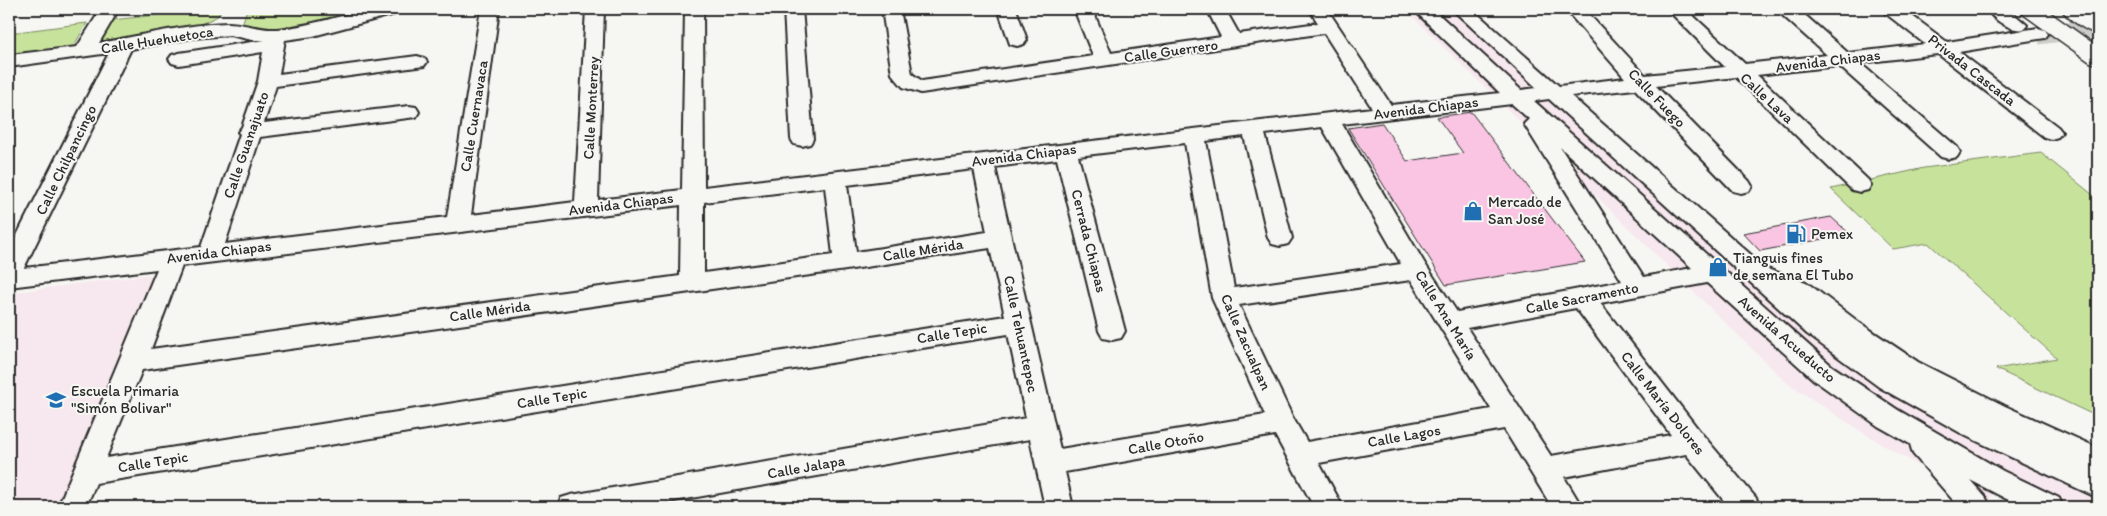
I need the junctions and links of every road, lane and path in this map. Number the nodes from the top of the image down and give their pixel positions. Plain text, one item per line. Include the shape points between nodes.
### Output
1 (110, 9) edge
2 (392, 9) edge
3 (490, 9) edge
4 (595, 9) edge
5 (694, 9) edge
6 (793, 9) edge
7 (891, 9) edge
8 (1007, 9) edge
9 (1083, 9) edge
10 (1216, 9) edge
11 (1318, 9) edge
12 (1422, 9) edge
13 (1461, 9) edge
14 (1481, 9) edge
15 (1574, 9) edge
16 (1676, 9) edge
17 (1892, 9) edge
18 (1996, 9) edge
19 (2031, 9) edge
20 (2072, 9) edge
21 (1788, 10) edge
22 (355, 14) edge
23 (1329, 27) junction
24 (2098, 27) edge
25 (2038, 34) tunnel mouth
26 (274, 40) junction
27 (1017, 40) dead end
28 (1233, 42) junction
29 (123, 45) junction
30 (1949, 47) junction
31 (84, 52) junction
32 (2098, 56) edge
33 (179, 59) dead end
34 (1844, 60) junction
35 (9, 61) edge
36 (1105, 61) junction
37 (417, 62) dead end
38 (1739, 71) junction
39 (268, 81) junction
40 (1640, 82) junction
41 (1546, 87) junction
42 (1518, 98) junction
43 (409, 112) dead end
44 (1386, 113) junction
45 (1329, 120) junction
46 (1253, 128) junction
47 (249, 132) junction
48 (2051, 132) dead end
49 (1194, 135) junction
50 (802, 139) dead end
51 (1066, 150) junction
52 (1949, 152) dead end
53 (983, 160) junction
54 (835, 178) junction
55 (1860, 185) dead end
56 (1741, 186) dead end
57 (694, 195) junction
58 (586, 208) junction
59 (458, 223) junction
60 (1000, 238) junction
61 (1280, 238) dead end
62 (210, 254) junction
63 (173, 258) junction
64 (846, 262) junction
65 (1417, 270) junction
66 (1712, 273) junction
67 (1758, 275) junction
68 (9, 276) edge
69 (692, 283) junction
70 (1638, 287) junction
71 (1224, 298) junction
72 (1582, 298) junction
73 (1451, 322) junction
74 (1018, 323) junction
75 (1112, 331) dead end
76 (134, 361) junction
77 (1509, 417) junction
78 (1282, 423) junction
79 (1041, 426) junction
80 (1911, 432) junction
81 (1692, 442) junction
82 (1300, 455) junction
83 (2098, 461) edge
84 (1049, 463) junction
85 (1544, 469) junction
86 (86, 473) junction
87 (2098, 486) edge
88 (651, 501) edge
89 (72, 507) edge
90 (571, 507) edge
91 (1059, 507) edge
92 (1329, 507) edge
93 (1568, 507) edge
94 (1746, 507) edge
95 (1976, 507) edge
96 (2049, 507) edge

1 - 31 street
2 - 22 street, Calle Huehuetoca
3 - 59 street, Calle Cuernavaca
4 - 58 street, Calle Monterrey
5 - 57 street
6 - 50 street
7 - 36 street, Calle Guerrero via 902,74 905,80 921,87
8 - 27 street
9 - 36 street
10 - 28 street
11 - 23 street
12 - 42 street, Avenida Acueducto
13 - 41 street, Avenida Acueducto
14 - 41 street via 1539,61
15 - 40 street, Calle Fuego
16 - 38 street, Calle Lava
17 - 30 street, Privada Cascada
18 - 30 street via 2018,25 1959,35
19 - 32 highway
20 - 24 highway
21 - 34 street
22 - 26 street, Calle Huehuetoca
23 - 28 street, Calle Guerrero
23 - 44 street
25 - 30 street, Avenida Chiapas
26 - 29 street, Calle Huehuetoca via 252,34 232,22
26 - 33 street
26 - 39 street, Calle Guanajuato
28 - 36 street, Calle Guerrero
29 - 31 street, Calle Huehuetoca
29 - 68 street, Calle Chilpancingo
30 - 34 street, Avenida Chiapas
30 - 48 street, Privada Cascada
31 - 35 street, Calle Huehuetoca
34 - 38 street, Avenida Chiapas
34 - 52 street
37 - 39 street
38 - 40 street, Avenida Chiapas
38 - 55 street, Calle Lava
39 - 47 street, Calle Guanajuato
40 - 41 street, Avenida Chiapas
40 - 56 street, Calle Fuego
41 - 42 street, Avenida Chiapas
41 - 67 street, Avenida Acueducto
42 - 44 street, Avenida Chiapas
42 - 66 street, Avenida Acueducto
42 - 70 street
43 - 47 street
44 - 45 street, Avenida Chiapas
45 - 46 street, Avenida Chiapas
45 - 65 street, Calle Ana María
46 - 49 street, Avenida Chiapas
46 - 61 street
47 - 62 street, Calle Guanajuato
49 - 51 street, Avenida Chiapas
49 - 71 street, Calle Zacualpan
51 - 53 street, Avenida Chiapas
51 - 75 street, Cerrada Chiapas
53 - 54 street, Avenida Chiapas
53 - 60 street, Calle Tehuantepec
54 - 57 street, Avenida Chiapas
54 - 64 street
57 - 58 street, Avenida Chiapas
57 - 69 street
58 - 59 street, Avenida Chiapas
59 - 62 street, Avenida Chiapas
60 - 64 street, Calle Mérida
60 - 74 street, Calle Tehuantepec
62 - 63 street, Avenida Chiapas
63 - 68 street, Avenida Chiapas
63 - 76 street
64 - 69 street, Calle Mérida
65 - 71 street
65 - 73 street, Calle Ana María
66 - 70 street, Calle Sacramento
66 - 80 street, Avenida Acueducto via 1823,373
67 - 83 street via 1797,288 1909,369 1995,414
67 - 87 street, Avenida Acueducto via 1816,327 1888,380 1976,428
69 - 76 street, Calle Mérida
70 - 72 street, Calle Sacramento
71 - 78 street, Calle Zacualpan
72 - 73 street, Calle Sacramento
72 - 81 street, Calle María Dolores
73 - 77 street, Calle Ana María
74 - 79 street, Calle Tehuantepec
74 - 86 street, Calle Tepic
76 - 86 street
77 - 82 street, Calle Lagos
77 - 85 street, Calle Ana María
78 - 82 street, Calle Zacualpan
78 - 84 street, Calle Otoño
79 - 84 street, Calle Tehuantepec
79 - 88 street, Calle Jalapa
80 - 95 street
80 - 96 street, Avenida Acueducto via 1992,479
81 - 85 street
81 - 94 street, Calle María Dolores
82 - 92 street, Calle Zacualpan
84 - 91 street, Calle Tehuantepec
85 - 93 street, Calle Ana María
86 - 89 street
88 - 90 street, Calle Jalapa

